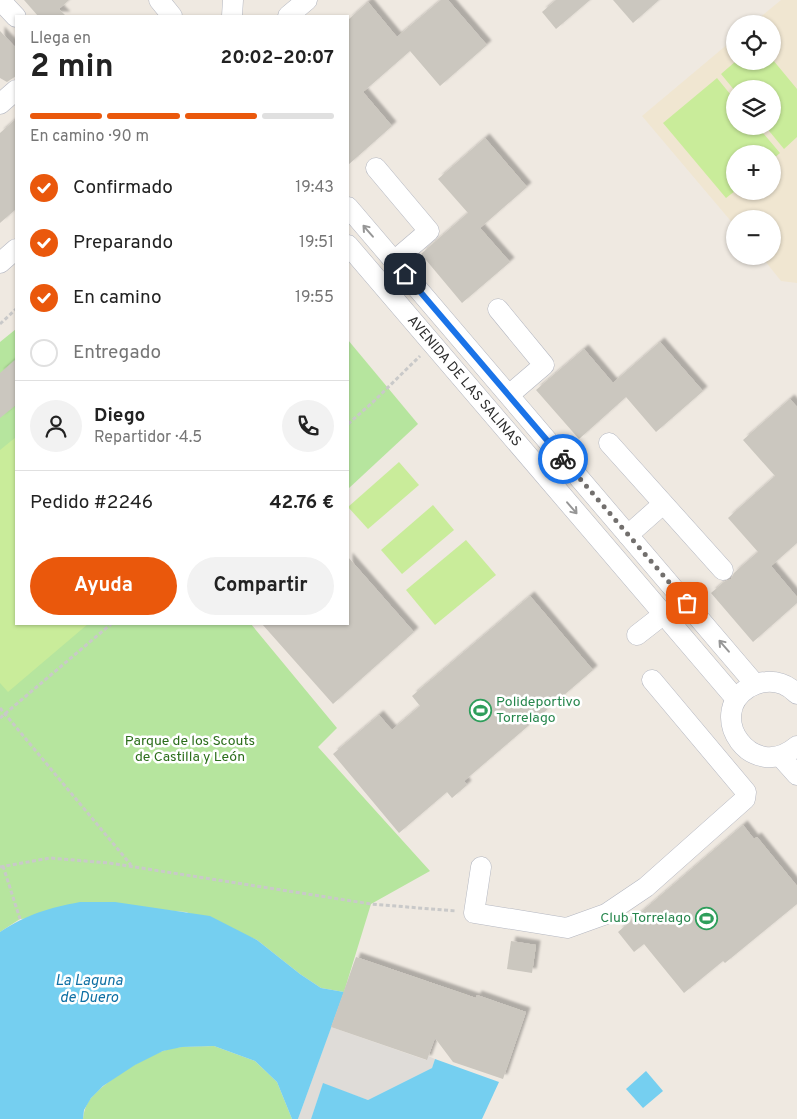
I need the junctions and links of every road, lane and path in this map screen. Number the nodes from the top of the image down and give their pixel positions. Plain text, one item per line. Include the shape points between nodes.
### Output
1 (0, 0) edge
2 (159, 0) edge
3 (233, 0) edge
4 (307, 0) edge
5 (171, 15) edge
6 (232, 15) edge
7 (289, 15) edge
8 (15, 16) edge
9 (15, 91) edge
10 (0, 104) edge
11 (376, 168) dead end
12 (349, 208) edge
13 (349, 245) edge
14 (15, 250) edge
15 (394, 261) junction
16 (0, 263) edge
17 (498, 310) dead end
18 (15, 311) edge
19 (0, 324) edge
20 (432, 343) junction
21 (509, 395) junction
22 (349, 423) edge
23 (610, 443) dead end
24 (663, 504) junction
25 (628, 535) junction
26 (723, 570) dead end
27 (664, 614) junction
28 (111, 625) edge
29 (637, 635) dead end
30 (652, 680) dead end
31 (756, 684) junction
32 (793, 687) edge
33 (736, 699) junction
34 (0, 708) edge
35 (5, 714) junction
36 (0, 718) edge
37 (733, 750) junction
38 (789, 752) edge
39 (797, 775) edge
40 (2, 866) edge
41 (132, 866) junction
42 (481, 868) dead end
43 (474, 912) junction
44 (20, 919) dead end

1 - 8 street
2 - 5 street
3 - 6 street
4 - 7 street
9 - 10 street
11 - 15 street via 429,232
15 -> 12 street, AVENIDA DE LAS SALINAS
13 - 20 street, AVENIDA DE LAS SALINAS
14 - 16 street
15 - 21 street, AVENIDA DE LAS SALINAS
17 - 21 street via 544,365
18 - 19 path
20 - 22 path
20 -> 27 street, AVENIDA DE LAS SALINAS
21 - 25 street, AVENIDA DE LAS SALINAS
23 - 24 street
24 - 25 street
24 - 26 street
31 -> 25 street, AVENIDA DE LAS SALINAS
27 - 29 street
27 - 33 street, AVENIDA DE LAS SALINAS
28 - 35 path
30 - 37 street
31 - 32 street via 774,682
31 - 33 street
33 - 37 street via 731,718
34 - 35 path
35 - 36 path
35 - 41 path
37 - 38 street via 761,757
37 - 43 street via 746,792 745,799 646,887 606,914 567,928
38 - 39 street
40 - 41 path via 50,858
40 - 44 path
41 - 43 path via 371,904
42 - 43 street

